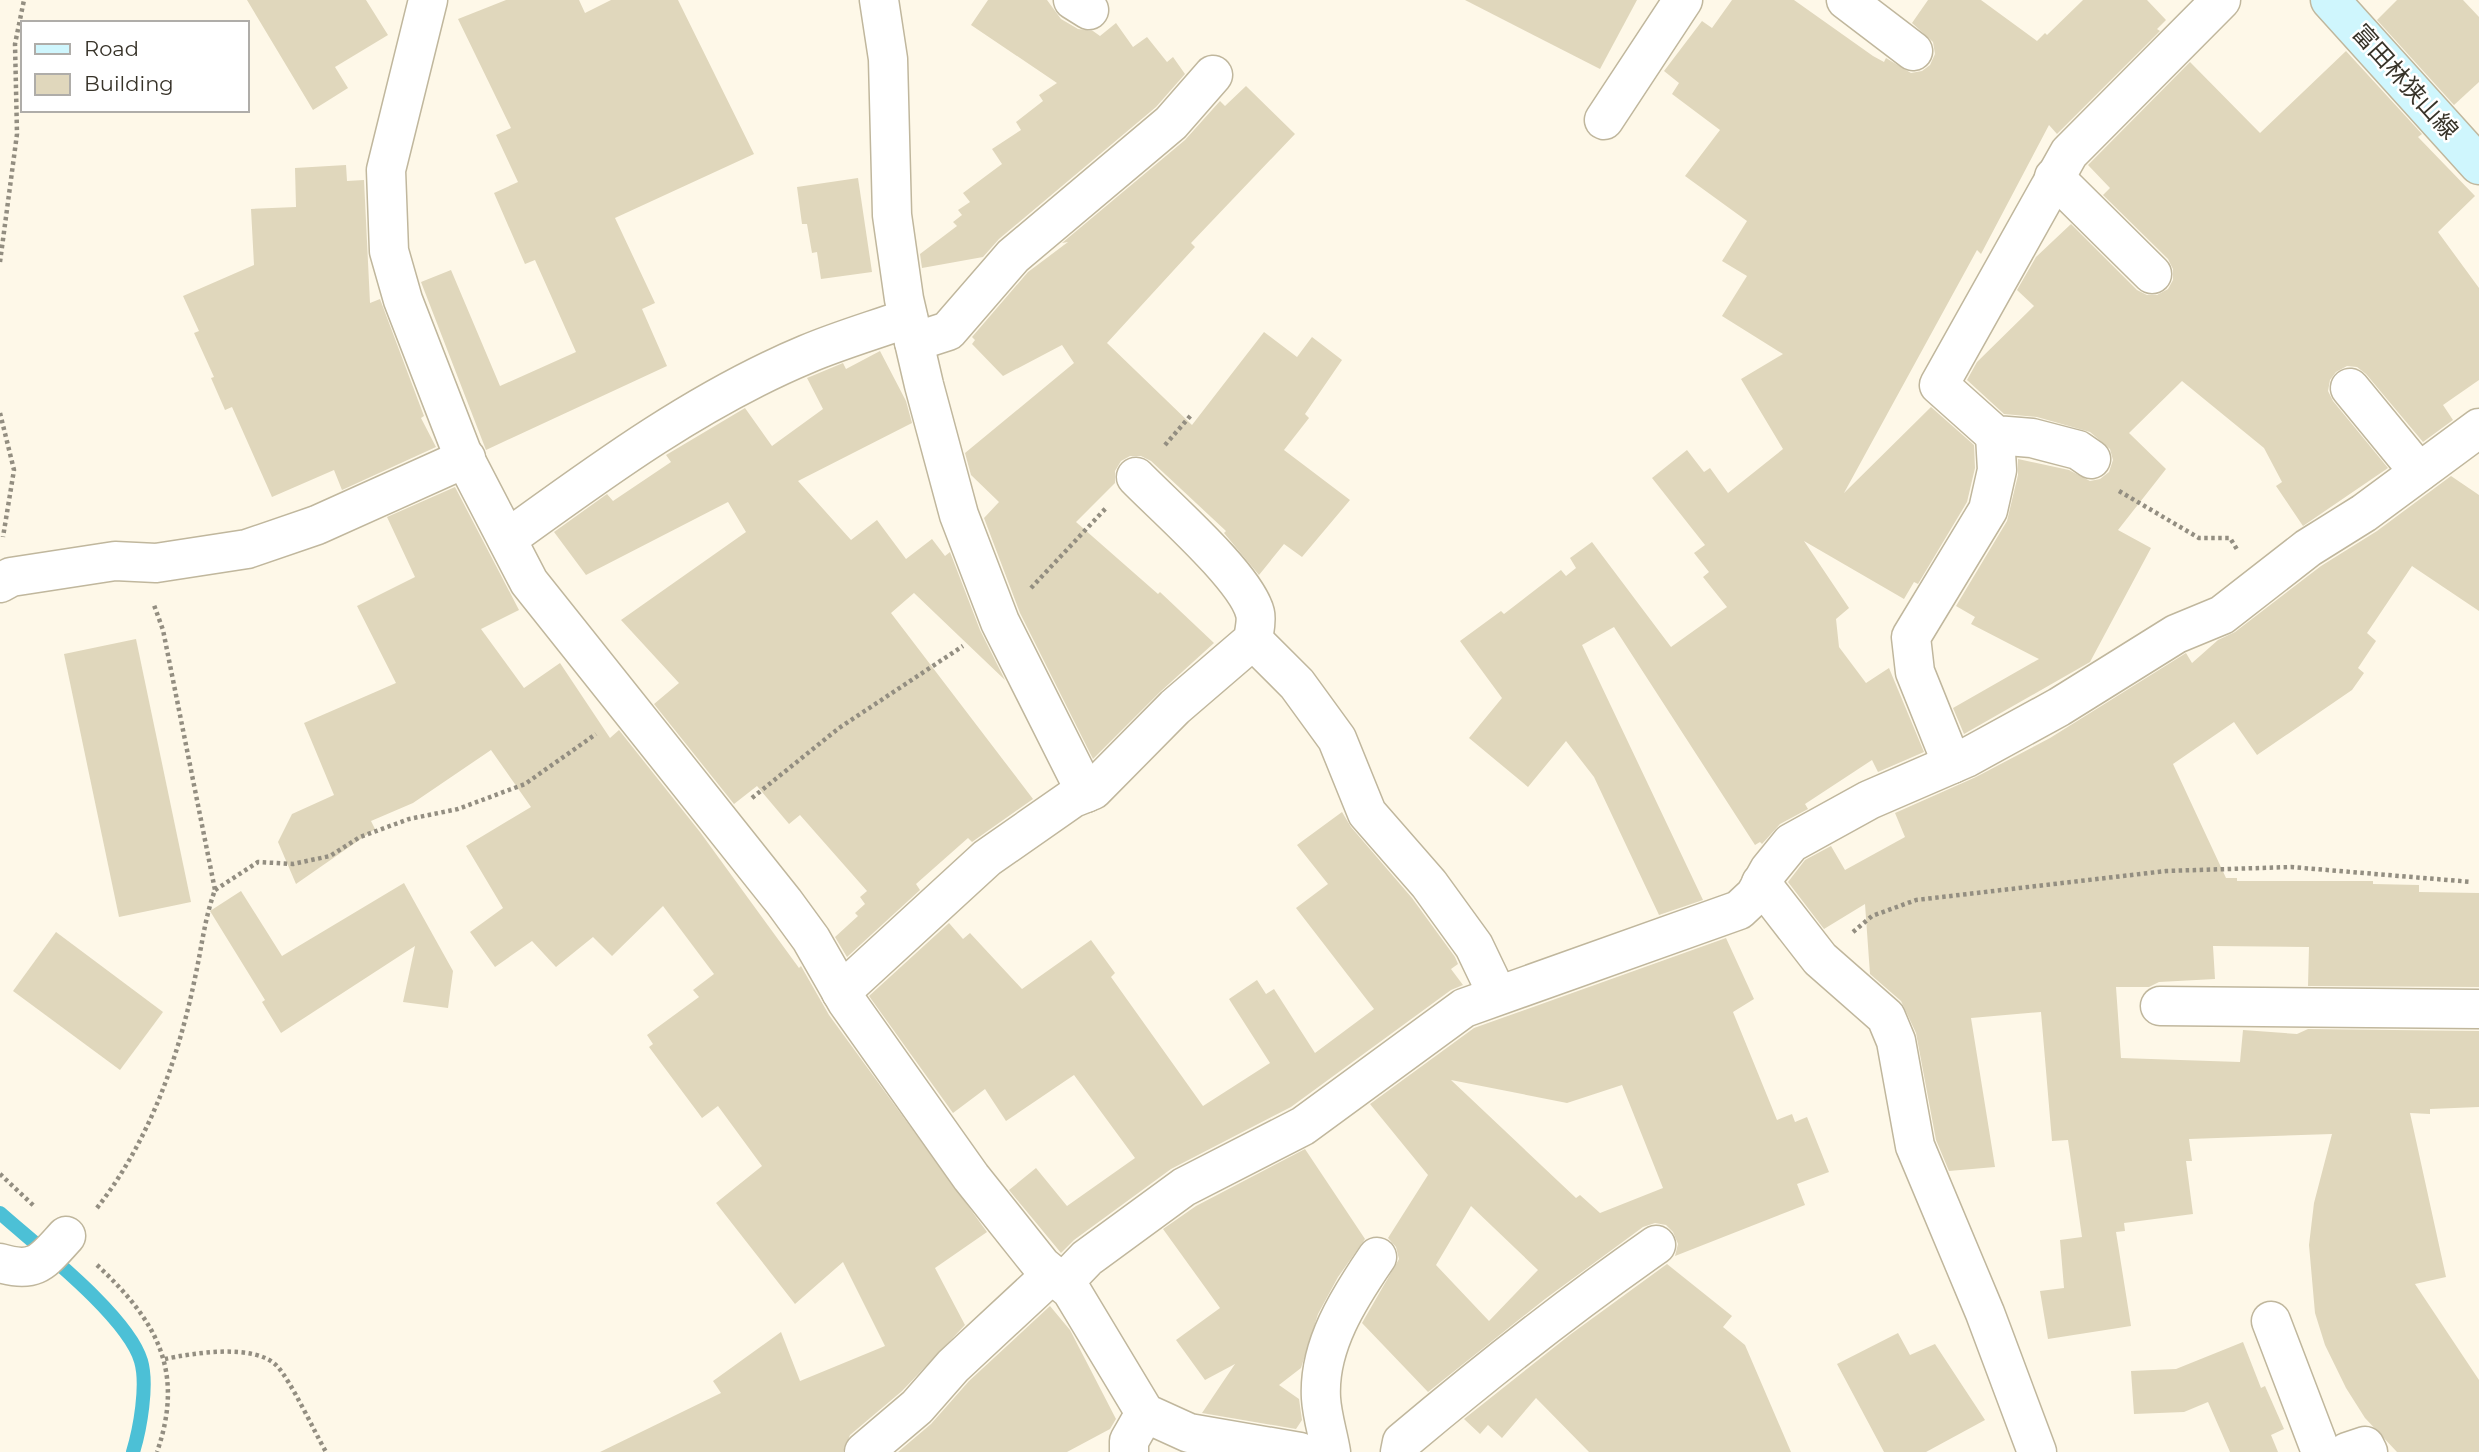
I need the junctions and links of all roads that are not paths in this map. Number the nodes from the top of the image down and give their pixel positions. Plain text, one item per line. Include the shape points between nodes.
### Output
1 (428, 0) edge
2 (879, 0) edge
3 (1683, 0) edge
4 (1846, 0) edge
5 (2221, 0) edge
6 (2330, 0) edge
7 (1913, 51) dead end
8 (1213, 75) dead end
9 (1604, 120) dead end
10 (2479, 165) edge
11 (2054, 177) junction
12 (2152, 274) dead end
13 (911, 330) junction
14 (2350, 388) dead end
15 (2479, 428) edge
16 (1995, 435) junction
17 (466, 458) junction
18 (2091, 459) road end
19 (2419, 472) junction
20 (1136, 477) dead end
21 (507, 538) junction
22 (0, 583) edge
23 (1252, 640) junction
24 (1952, 764) junction
25 (1086, 793) junction
26 (1761, 883) junction
27 (841, 992) junction
28 (1497, 994) junction
29 (2160, 1006) dead end
30 (2479, 1009) edge
31 (69, 1238) road end
32 (1656, 1245) dead end
33 (1377, 1257) dead end
34 (0, 1263) edge
35 (1058, 1279) junction
36 (2271, 1321) dead end
37 (1145, 1413) junction
38 (864, 1452) edge
39 (1129, 1452) edge
40 (1300, 1452) edge
41 (1331, 1452) edge
42 (1400, 1452) edge
43 (2037, 1452) edge
44 (2321, 1452) edge
45 (2347, 1452) edge
46 (2368, 1452) edge

1 - 17 street via 386,170 389,251 403,300
2 - 13 street via 888,59 892,215
3 - 9 street
4 - 7 street
5 - 11 street via 2069,153
6 - 10 main road, 富田林狭山線
8 - 13 street via 1171,123 1013,256 948,331
11 - 12 street
11 - 16 street via 1939,385
13 - 21 street via 807,354 716,399
13 - 25 street via 959,515 990,598
14 - 19 street
15 - 19 street
16 - 18 street via 2032,438 2078,450
16 - 24 street via 1997,470 1988,510 1911,637 1915,672
17 - 21 street
17 - 22 street via 317,525 247,549 156,563 115,561
19 - 24 street via 2308,548 2222,615 2176,634 2059,707
20 - 23 street via 1229,572 1249,599 1255,615
21 - 27 street via 529,582 784,902
23 - 25 street via 1175,706
23 - 28 street via 1297,684 1337,739 1367,813 1429,884 1474,946
24 - 26 street via 1869,800 1791,843
25 - 27 street via 986,858
26 - 28 street via 1739,910
26 - 43 street via 1820,959 1886,1017 1896,1041 1915,1146
27 - 35 street via 971,1177 1042,1266
28 - 35 street via 1464,1008 1303,1126 1184,1187
29 - 30 street
31 - 34 street via 39,1265 17,1268
32 - 42 street via 1488,1370 1402,1442
33 - 41 street via 1349,1298 1328,1347 1321,1396
35 - 37 street via 1071,1290
35 - 38 street via 953,1366 917,1407
36 - 44 street
37 - 39 street via 1129,1441
37 - 40 street via 1189,1433
45 - 46 street via 2365,1446

